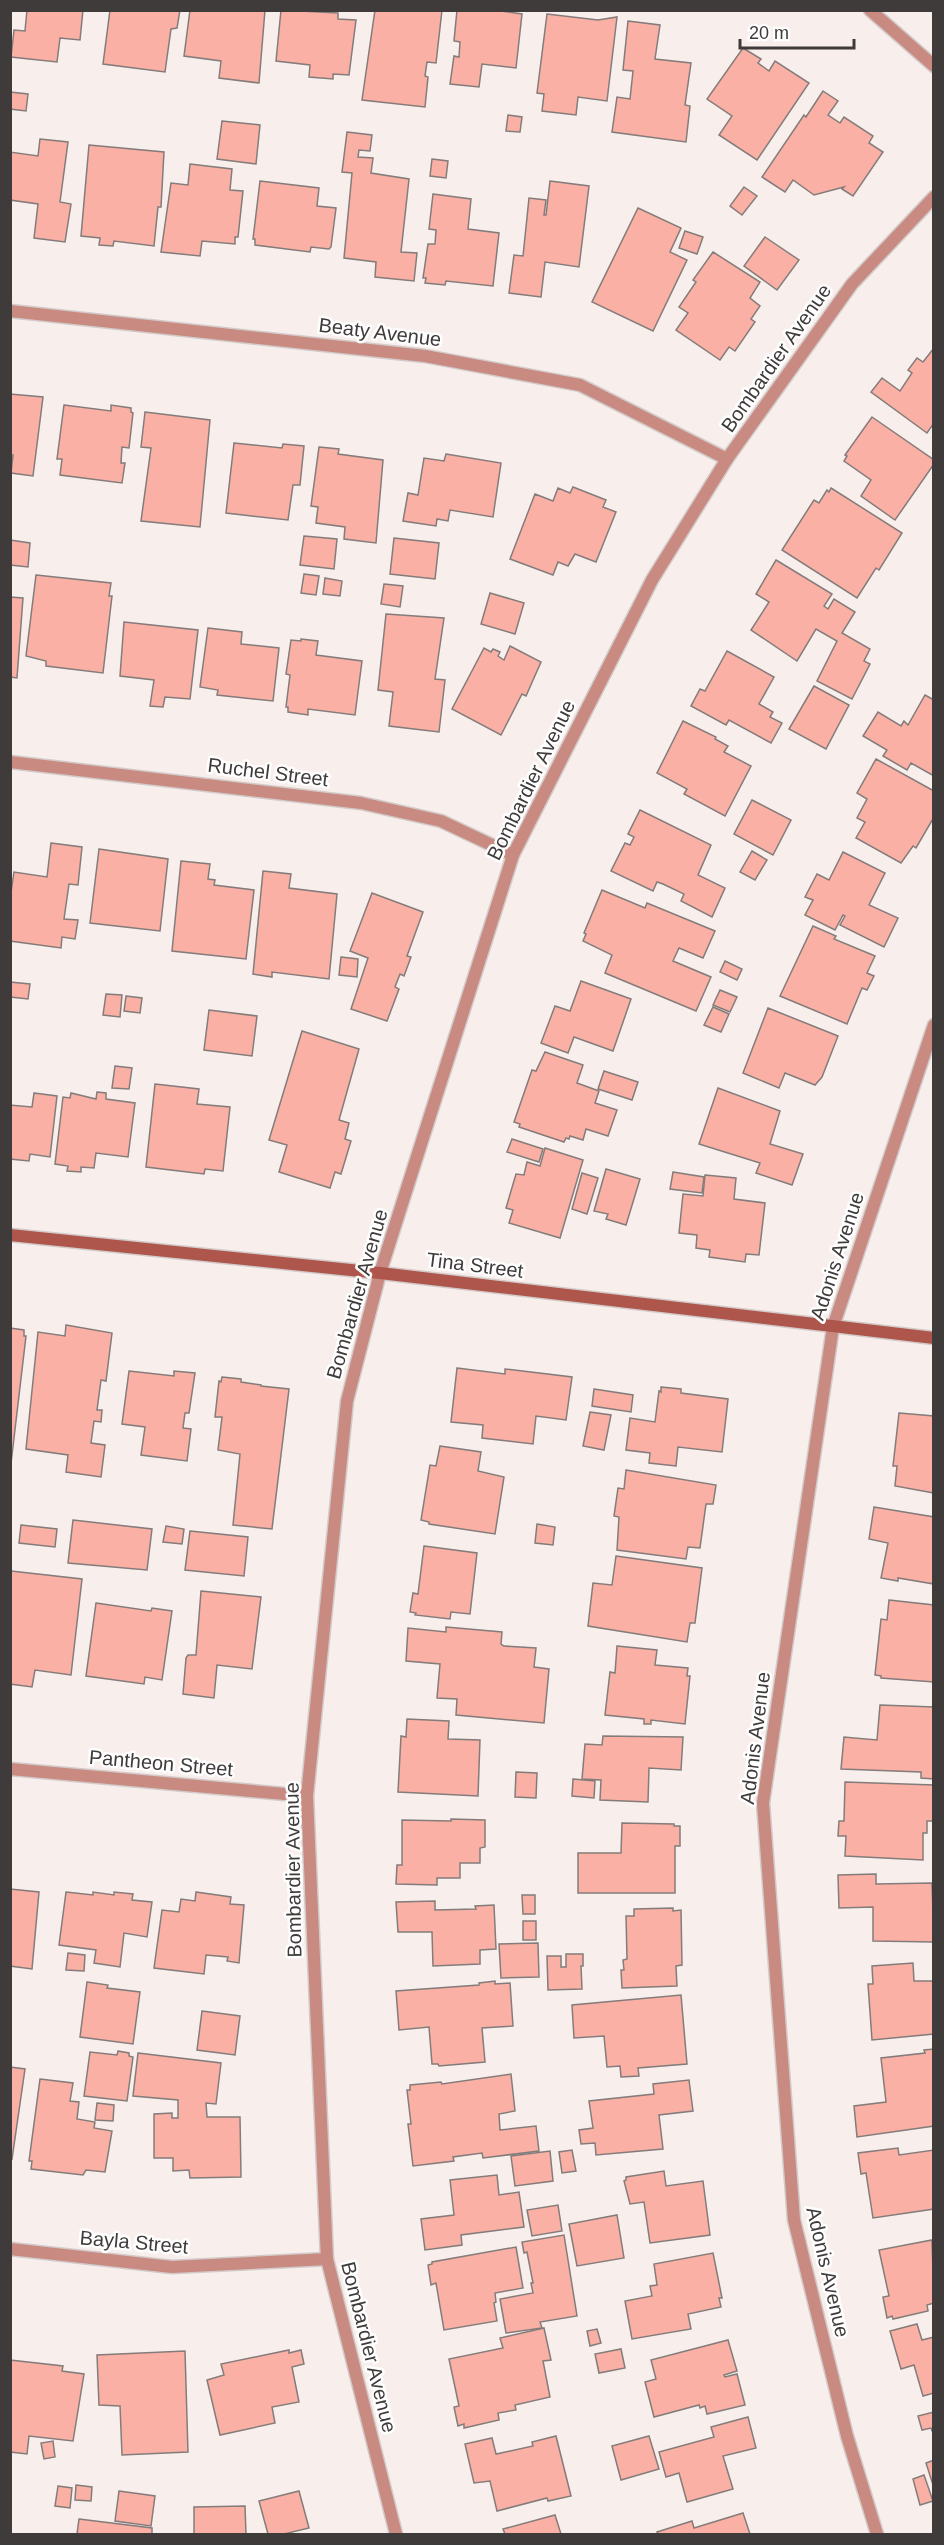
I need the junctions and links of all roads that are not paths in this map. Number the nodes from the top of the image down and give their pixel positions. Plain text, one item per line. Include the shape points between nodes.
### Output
1 (870, 10) edge
2 (933, 66) edge
3 (933, 197) edge
4 (10, 311) edge
5 (727, 459) junction
6 (10, 762) edge
7 (513, 855) junction
8 (933, 1025) edge
9 (10, 1234) edge
10 (380, 1273) junction
11 (833, 1327) junction
12 (933, 1338) edge
13 (10, 1769) edge
14 (307, 1796) junction
15 (10, 2249) edge
16 (327, 2259) junction
17 (396, 2535) edge
18 (878, 2535) edge

1 - 2 street
3 - 5 street, Bombardier Avenue via 852,284
4 - 5 street, Beaty Avenue via 425,356 580,385
5 - 7 street, Bombardier Avenue via 652,580
6 - 7 street, Ruchel Street via 361,803 441,821
7 - 10 street, Bombardier Avenue
8 - 11 street, Adonis Avenue
9 - 10 street, Tina Street
10 - 11 street, Tina Street
10 - 14 street, Bombardier Avenue via 347,1401
11 - 12 street, Tina Street
11 - 18 street, Adonis Avenue via 763,1803 794,2220 847,2436
13 - 14 street, Pantheon Street
14 - 16 street, Bombardier Avenue
15 - 16 street, Bayla Street via 172,2267
16 - 17 street, Bombardier Avenue

